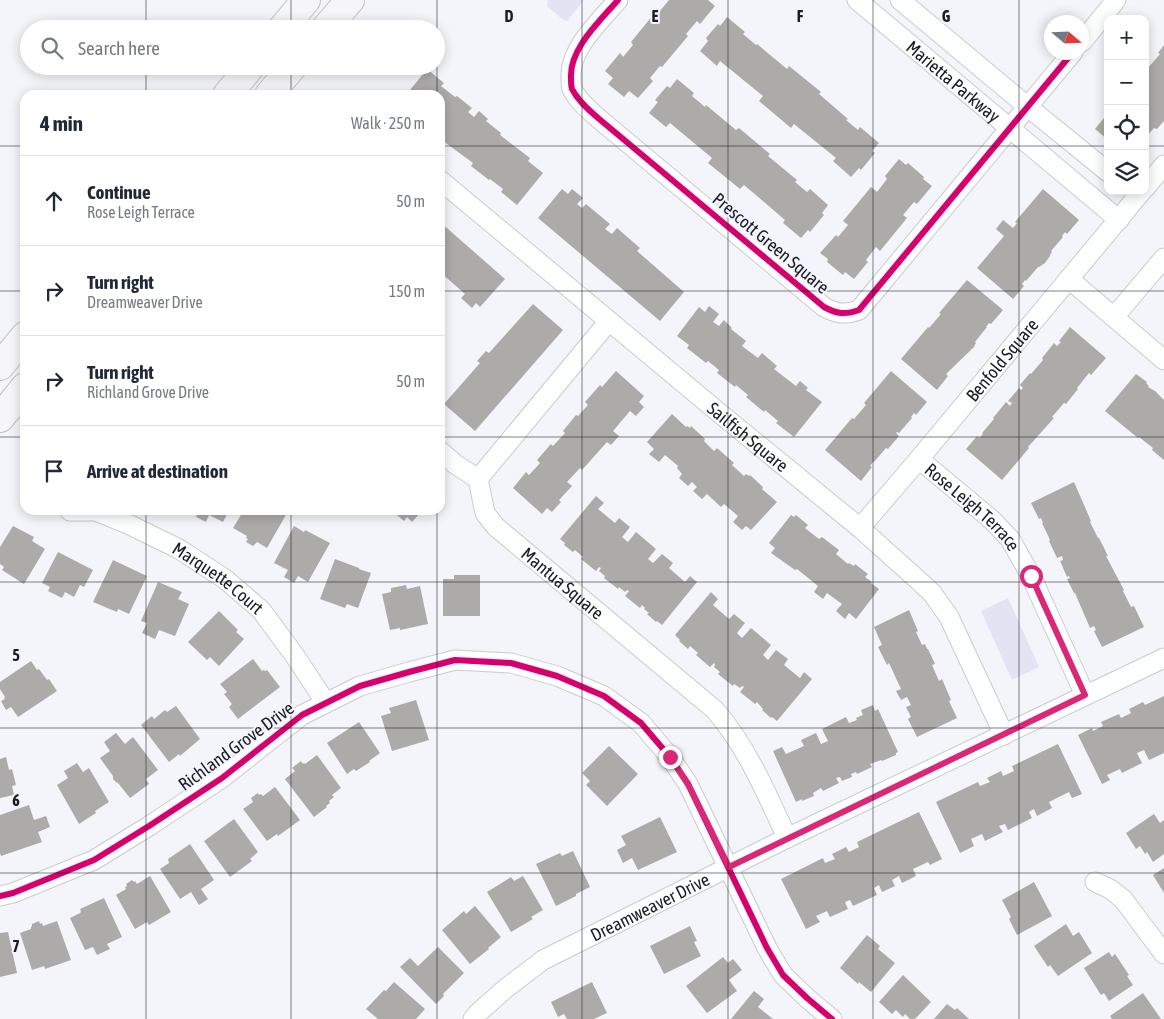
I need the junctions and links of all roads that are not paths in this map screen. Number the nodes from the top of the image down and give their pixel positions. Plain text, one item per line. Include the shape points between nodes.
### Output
1 (306, 0) edge
2 (350, 0) edge
3 (618, 0) edge
4 (857, 0) edge
5 (900, 0) edge
6 (1116, 0) edge
7 (289, 20) edge
8 (333, 20) edge
9 (1089, 33) edge
10 (1066, 60) edge
11 (243, 75) edge
12 (286, 75) edge
13 (230, 90) edge
14 (273, 90) edge
15 (1028, 107) junction
16 (1010, 128) junction
17 (1164, 165) edge
18 (1104, 169) edge
19 (1149, 181) edge
20 (445, 184) edge
21 (1137, 195) edge
22 (1118, 220) junction
23 (1164, 258) edge
24 (1069, 279) junction
25 (1114, 317) junction
26 (609, 321) junction
27 (20, 342) edge
28 (1164, 360) edge
29 (0, 366) edge
30 (20, 393) edge
31 (0, 418) edge
32 (445, 455) edge
33 (919, 459) junction
34 (478, 479) junction
35 (107, 515) edge
36 (860, 528) junction
37 (1164, 658) edge
38 (1085, 695) junction
39 (326, 703) junction
40 (1004, 735) junction
41 (787, 838) junction
42 (729, 867) junction
43 (1095, 882) dead end
44 (0, 896) edge
45 (1164, 954) edge
46 (480, 1017) edge
47 (832, 1019) edge

1 - 7 main road
2 - 8 main road
3 - 16 street, Prescott Green Square via 583,41 575,57 571,71 572,88 579,100 824,307 839,314 859,310
4 - 16 street, Marietta Parkway
5 - 15 street, Marietta Parkway
6 - 9 street
10 - 15 street, Prescott Green Square
11 - 13 main road
12 - 14 main road
15 - 16 street, Prescott Green Square
15 - 18 street, Marietta Parkway
16 - 22 street, Marietta Parkway
17 - 19 street, Benfold Square
20 - 26 street, Sailfish Square
21 - 22 street, Benfold Square
22 - 24 street, Benfold Square
23 - 25 street
24 - 25 street
24 - 33 street, Benfold Square
25 - 28 street
26 - 34 street
26 - 36 street, Sailfish Square
27 - 29 main road
30 - 31 main road
32 - 34 street
33 - 36 street, Benfold Square
33 - 38 street, Rose Leigh Terrace via 1010,539 1031,576
34 - 41 street, Mantua Square via 485,513 496,527 715,710 738,739
35 - 39 street, Marquette Court via 179,549 225,579 261,610
36 - 40 street, Sailfish Square via 932,593 949,617
37 - 38 street, Dreamweaver Drive
38 - 40 street, Dreamweaver Drive
39 - 42 street, Richland Grove Drive via 360,686 455,660 511,663 557,676 604,696 641,723 688,784
39 - 44 street, Richland Grove Drive via 302,715 222,778 94,860
40 - 41 street, Dreamweaver Drive
41 - 42 street, Dreamweaver Drive
42 - 46 street, Dreamweaver Drive via 543,960 505,989
42 - 47 street, Richland Grove Drive via 783,975
43 - 45 street via 1122,899

